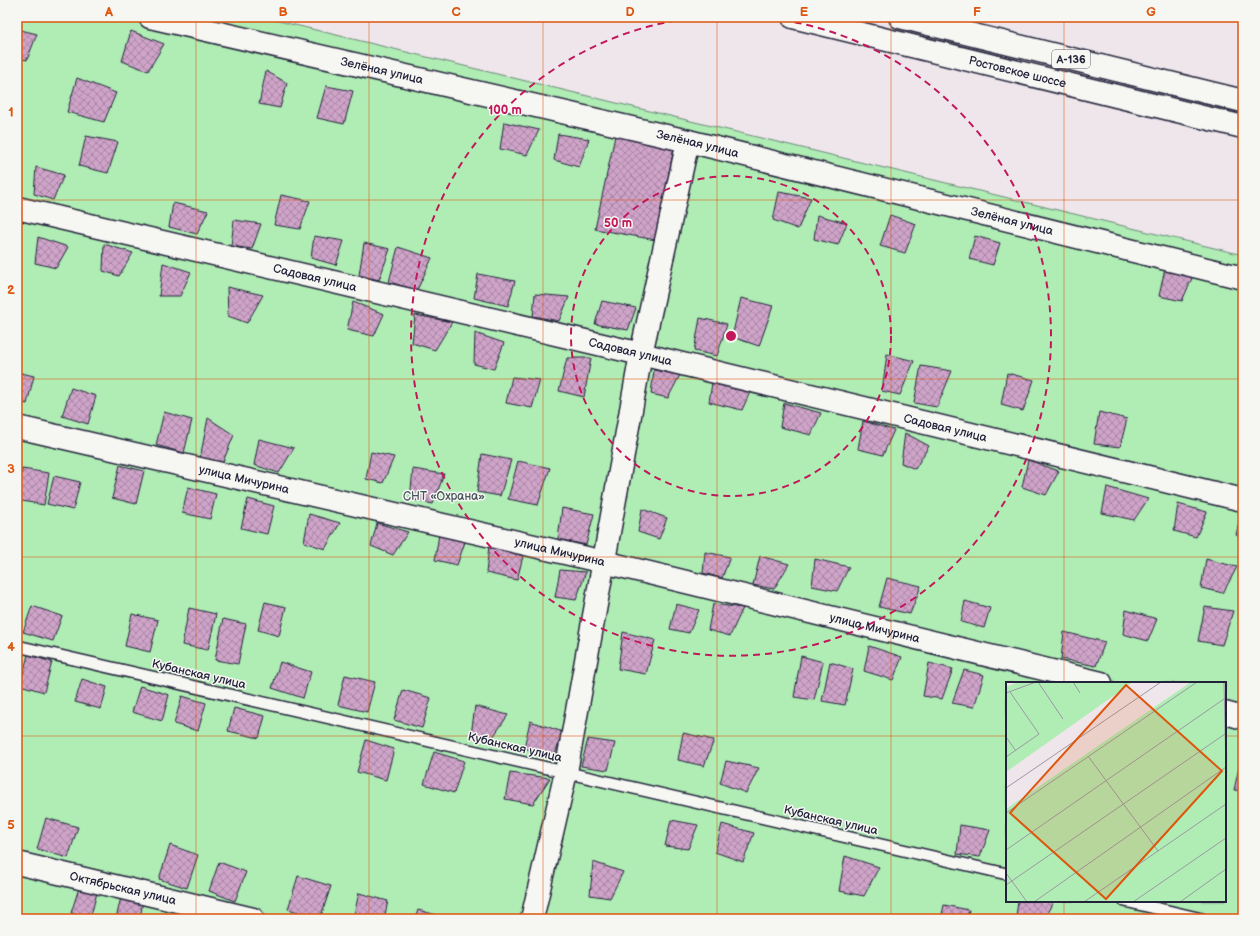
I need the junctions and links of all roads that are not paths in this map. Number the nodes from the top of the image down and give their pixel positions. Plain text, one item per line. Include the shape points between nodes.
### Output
1 (150, 17) edge
2 (793, 17) edge
3 (900, 17) edge
4 (1243, 100) edge
5 (1243, 127) edge
6 (688, 141) junction
7 (17, 208) edge
8 (1243, 278) edge
9 (641, 354) junction
10 (17, 427) edge
11 (1243, 500) edge
12 (604, 562) junction
13 (17, 646) edge
14 (1097, 682) edge
15 (1226, 713) edge
16 (1243, 718) edge
17 (566, 772) junction
18 (17, 863) edge
19 (1006, 874) edge
20 (1129, 902) edge
21 (253, 919) edge
22 (532, 919) edge
23 (1202, 919) edge

1 - 6 main road, Зелёная улица
2 - 5 main road, Ростовское шоссе / А-136
3 - 4 main road, Ростовское шоссе / А-136
6 - 8 main road, Зелёная улица
6 - 9 main road
7 - 9 main road, Садовая улица
9 - 11 main road, Садовая улица
9 - 12 main road
10 - 12 main road, улица Мичурина
12 - 14 main road, улица Мичурина
12 - 17 main road
13 - 17 lane, Кубанская улица
15 - 16 main road
17 - 19 lane, Кубанская улица
17 - 22 main road
18 - 21 main road, Октябрьская улица
20 - 23 lane

